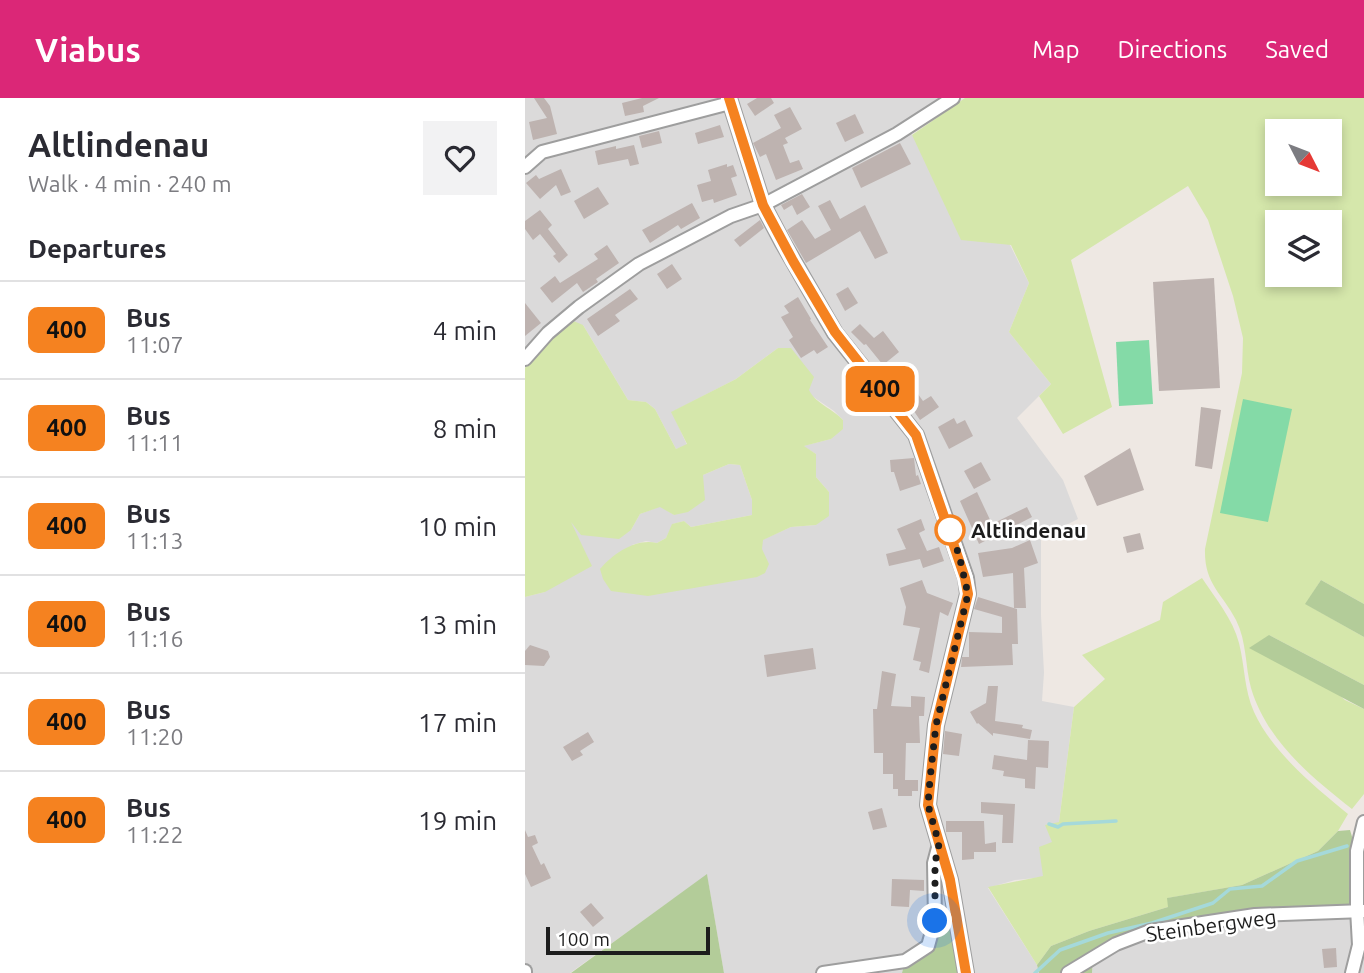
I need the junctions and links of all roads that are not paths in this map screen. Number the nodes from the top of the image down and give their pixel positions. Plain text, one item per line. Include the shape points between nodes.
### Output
1 (953, 98) edge
2 (730, 100) edge
3 (525, 167) edge
4 (763, 205) junction
5 (525, 359) edge
6 (1364, 822) edge
7 (939, 844) junction
8 (1360, 911) edge
9 (823, 973) edge
10 (966, 973) edge
11 (1068, 973) edge
12 (1352, 973) edge

1 - 4 street via 897,134
2 - 3 street via 542,152
2 - 4 street
4 - 5 street via 731,216 639,264 579,307
4 - 7 street via 829,323 916,435 965,578 968,594 936,725 930,779 928,805
6 - 8 street via 1357,851
7 - 9 street via 935,921 928,946 905,961
7 - 10 street
8 - 11 street, Steinbergweg via 1255,915 1150,931 1116,944
8 - 12 street

